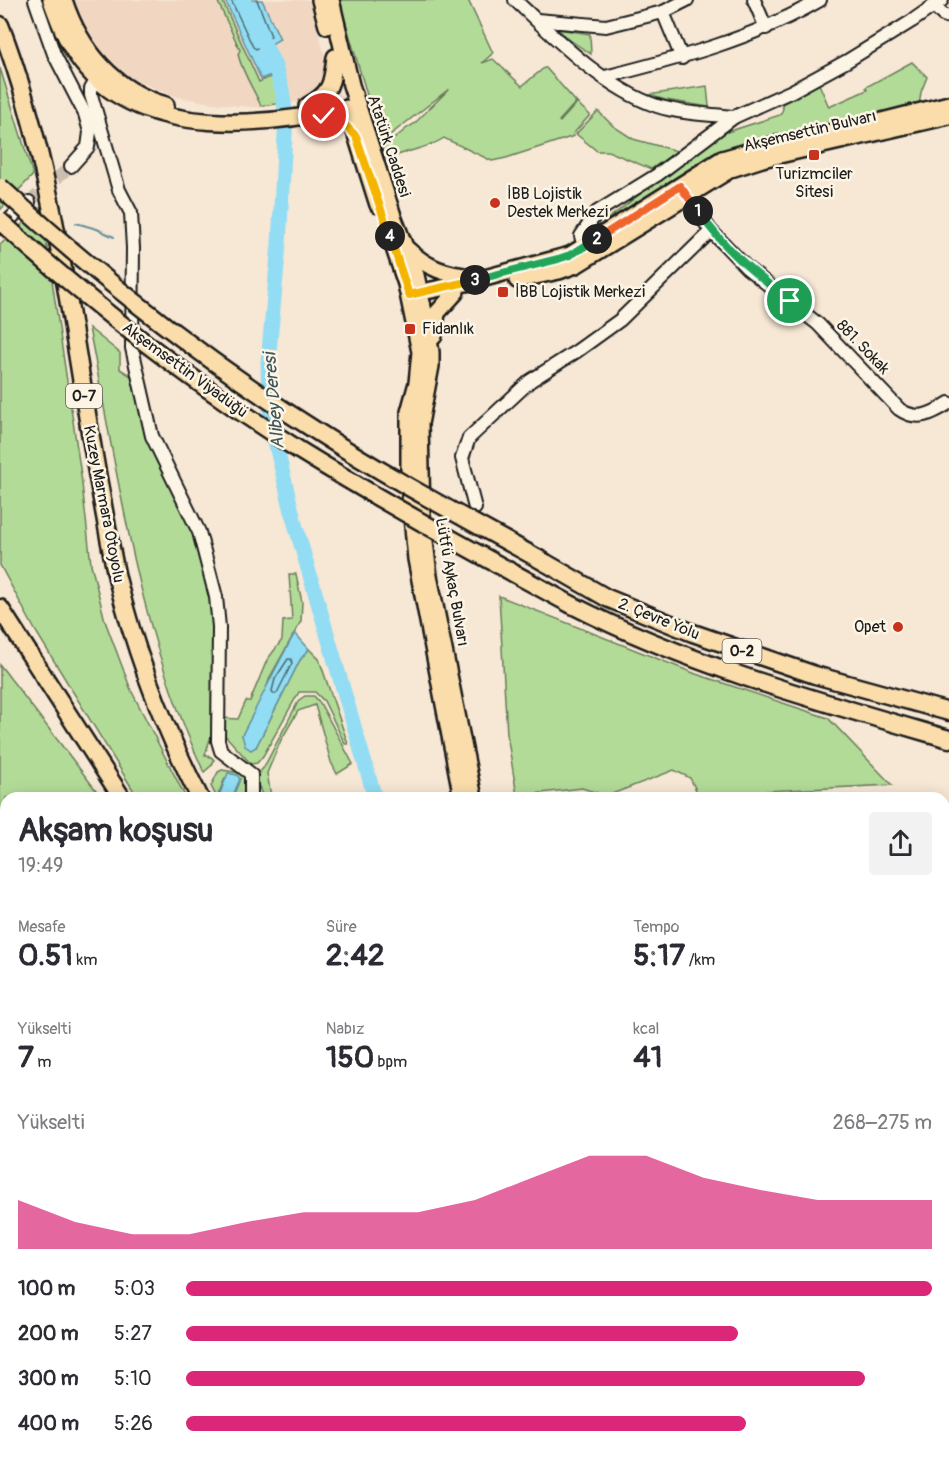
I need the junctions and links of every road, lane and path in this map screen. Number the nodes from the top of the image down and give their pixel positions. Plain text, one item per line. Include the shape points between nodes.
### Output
1 (35, 0) edge
2 (51, 0) edge
3 (64, 0) edge
4 (320, 0) edge
5 (331, 0) edge
6 (515, 0) edge
7 (687, 0) edge
8 (754, 0) edge
9 (820, 0) edge
10 (940, 2) edge
11 (663, 12) junction
12 (949, 17) edge
13 (537, 20) junction
14 (0, 26) edge
15 (766, 28) junction
16 (335, 57) junction
17 (682, 58) junction
18 (605, 77) junction
19 (97, 79) junction
20 (349, 102) junction
21 (949, 104) edge
22 (306, 110) junction
23 (949, 116) edge
24 (263, 117) junction
25 (734, 117) junction
26 (361, 135) junction
27 (104, 140) junction
28 (90, 142) junction
29 (71, 166) tunnel mouth
30 (0, 187) edge
31 (684, 191) junction
32 (29, 202) tunnel mouth
33 (0, 221) edge
34 (0, 228) edge
35 (711, 231) junction
36 (404, 246) junction
37 (587, 251) junction
38 (483, 278) junction
39 (456, 292) junction
40 (415, 297) junction
41 (431, 352) junction
42 (949, 403) edge
43 (475, 508) dead end
44 (546, 563) joint
45 (572, 605) joint
46 (0, 608) edge
47 (949, 712) edge
48 (949, 739) edge
49 (118, 792) edge
50 (197, 792) edge
51 (251, 792) edge
52 (461, 792) edge
53 (473, 792) edge

1 - 28 street via 54,54 85,114
2 - 19 main road via 71,46
3 - 24 main road via 76,31 95,61 124,86 161,104
4 - 16 main road, Atatürk Caddesi
5 - 20 main road, Atatürk Caddesi
6 - 13 street
7 - 11 street
8 - 15 street
9 - 15 street
10 - 12 street via 943,15
10 - 25 street via 847,61
11 - 13 street via 606,26
11 - 17 street
13 - 18 street
14 - 50 highway, Kuzey Marmara Otoyolu / O-7 via 25,95 42,159 117,576 141,660
15 - 17 street
16 - 20 main road, Atatürk Caddesi
16 - 22 main road via 329,89
17 - 18 street
18 - 25 street via 657,106
19 - 24 main road via 131,102 170,116 206,121
19 - 27 street via 91,95
20 - 22 main road
20 - 26 main road, Atatürk Caddesi
21 - 31 main road, Akşemsettin Bulvarı via 734,155 722,159
22 - 24 main road
22 - 26 main road
23 - 31 main road, Akşemsettin Bulvarı via 745,164
25 - 37 street via 657,176 597,212 581,236
26 - 36 main road, Atatürk Caddesi
26 - 40 main road, Atatürk Caddesi
27 - 28 street
27 - 51 street via 119,190 131,213 132,348 152,436 199,532 216,597 220,751 251,774
28 - 29 street
30 - 44 highway, Akşemsettin Viyadüğü / O-2, bridge via 125,296 236,378 351,453
31 - 35 street, 881. Sokak
31 - 37 main road, Akşemsettin Bulvarı
32 - 34 street
33 - 45 highway, Akşemsettin Viyadüğü / O-2, bridge via 101,309 258,422 379,497
35 - 42 street, 881. Sokak via 747,268 818,324 907,415 917,417 935,412
35 - 43 street via 620,320 530,381 469,438 462,458
36 - 38 main road via 440,272
36 - 40 main road, Atatürk Caddesi
37 - 38 main road, Akşemsettin Bulvarı
37 - 39 main road, Akşemsettin Bulvarı via 576,265 560,271
38 - 40 main road, Akşemsettin Bulvarı
39 - 40 main road, Akşemsettin Bulvarı
39 - 41 main road via 437,313
40 - 41 main road, Lütfü Aykaç Bulvarı
40 - 52 main road, Lütfü Aykaç Bulvarı via 420,352 409,412 408,460 413,535 418,580
41 - 53 main road, Lütfü Aykaç Bulvarı via 419,436 422,515 429,576
44 - 47 highway, 2. Çevre Yolu / O-2 via 607,598 693,633 815,675
45 - 48 highway, 2. Çevre Yolu / O-2 via 631,634 704,662
46 - 49 highway

